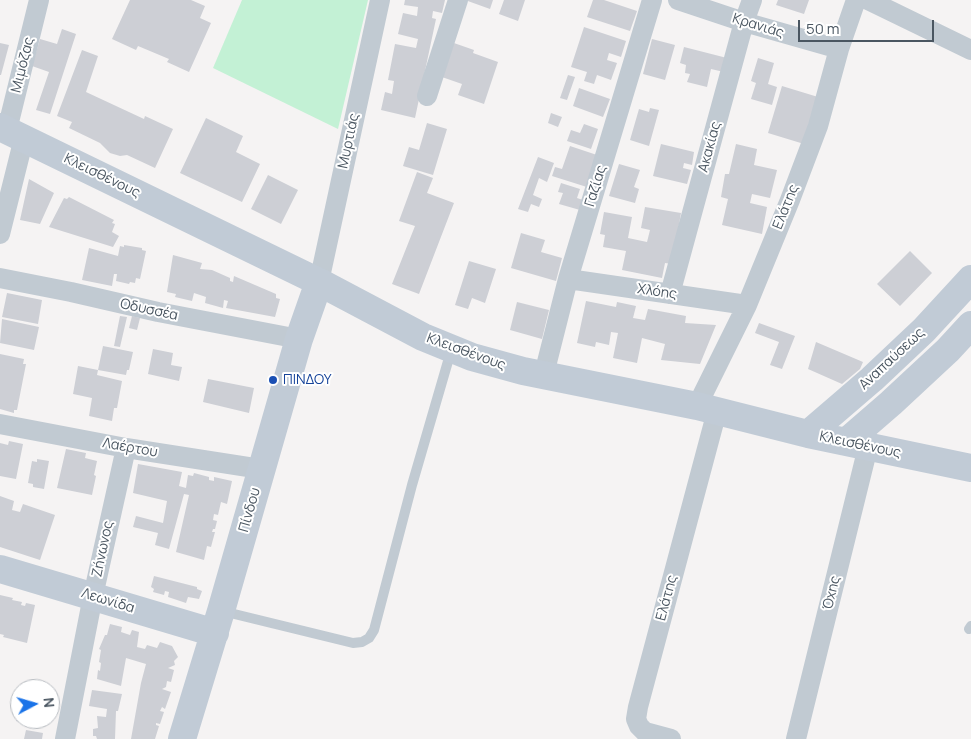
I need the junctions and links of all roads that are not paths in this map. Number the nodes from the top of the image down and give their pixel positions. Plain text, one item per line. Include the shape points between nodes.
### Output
1 (39, 0) edge
2 (380, 0) edge
3 (458, 0) edge
4 (652, 0) edge
5 (678, 0) edge
6 (752, 0) edge
7 (856, 0) edge
8 (868, 0) edge
9 (744, 22) junction
10 (839, 49) junction
11 (971, 50) edge
12 (426, 96) dead end
13 (10, 132) edge
14 (0, 234) edge
15 (0, 278) edge
16 (568, 279) junction
17 (971, 279) edge
18 (319, 282) junction
19 (670, 294) junction
20 (747, 305) junction
21 (971, 325) edge
22 (299, 339) junction
23 (451, 349) junction
24 (544, 374) junction
25 (707, 409) junction
26 (0, 424) edge
27 (808, 434) junction
28 (857, 444) junction
29 (126, 448) junction
30 (971, 468) edge
31 (261, 469) junction
32 (0, 569) edge
33 (93, 596) junction
34 (218, 622) junction
35 (66, 739) edge
36 (182, 739) edge
37 (672, 739) edge
38 (796, 739) edge

1 - 13 street, Μιμόζας
2 - 18 street, Μυρτιάς
3 - 12 street
4 - 16 street, Γαζίας
5 - 9 street, Κρανιάς
6 - 9 street, Ακακίας
7 - 10 street, Ελάτης
8 - 11 street
9 - 10 street, Κρανιάς
9 - 19 street, Ακακίας
10 - 20 street, Ελάτης via 818,126
13 - 14 street, Μιμόζας
13 - 18 main road, Κλεισθένους
15 - 22 street, Οδυσσέα
16 - 19 street, Χλόης
16 - 24 street, Γαζίας
17 - 27 main road, Αναπαύσεως via 924,330
18 - 22 main road, Πίνδου
18 - 23 main road, Κλεισθένους
19 - 20 street, Χλόης
20 - 25 street, Ελάτης
21 - 28 main road via 905,390
22 - 31 main road, Πίνδου
23 - 24 main road, Κλεισθένους via 494,364
23 - 34 lane via 374,630 369,638 353,642
24 - 25 main road, Κλεισθένους
25 - 27 main road, Κλεισθένους
25 - 37 street, Ελάτης via 636,719 645,732
26 - 29 street, Λαέρτου
27 - 28 main road, Κλεισθένους
28 - 30 main road, Κλεισθένους
28 - 38 street, Όχης
29 - 31 street, Λαέρτου
29 - 33 street, Ζήνωνος
31 - 34 main road, Πίνδου
32 - 33 main road, Λεωνίδα
33 - 34 main road, Λεωνίδα
33 - 35 street, Ζήνωνος
34 - 36 main road, Πίνδου

